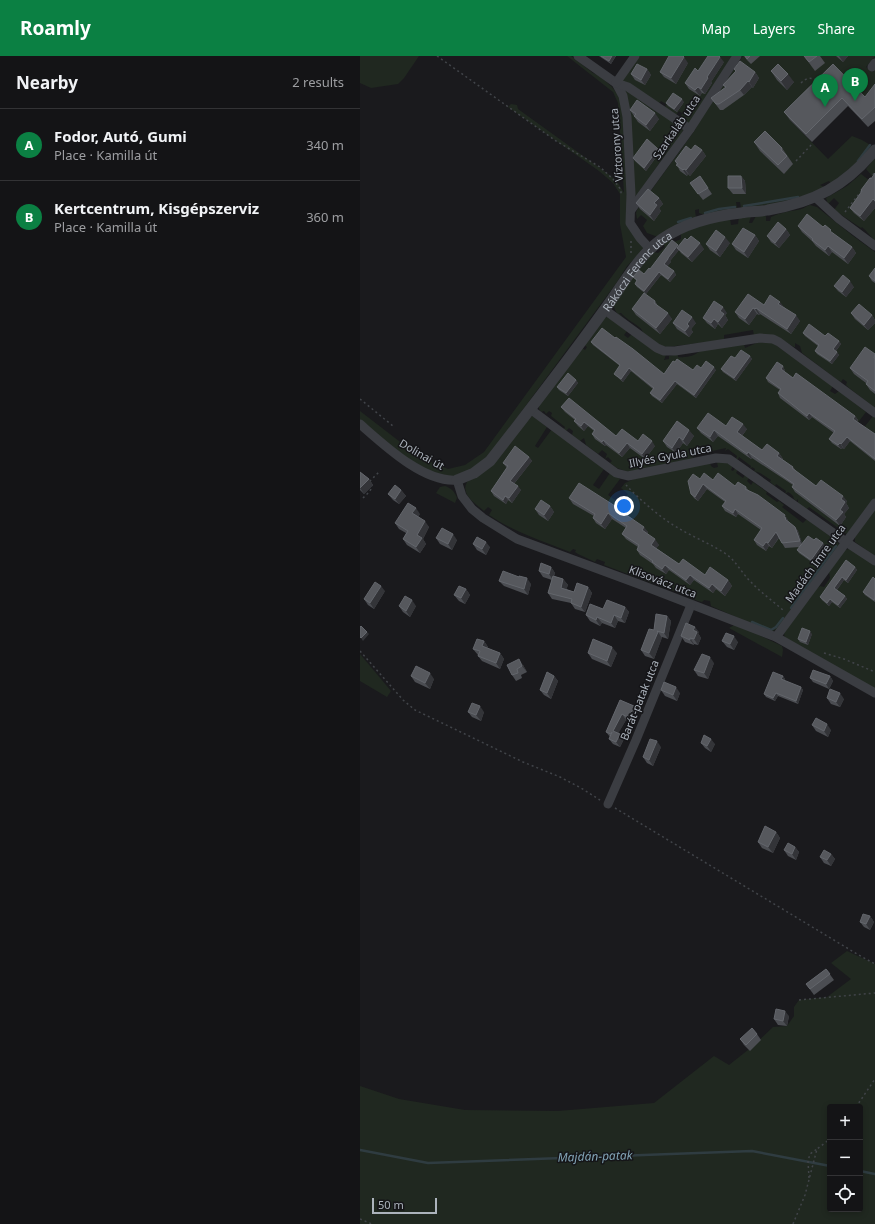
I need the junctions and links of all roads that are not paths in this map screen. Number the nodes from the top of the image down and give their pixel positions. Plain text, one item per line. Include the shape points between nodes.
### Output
1 (578, 56) edge
2 (635, 56) edge
3 (737, 56) edge
4 (616, 83) junction
5 (690, 129) junction
6 (875, 150) edge
7 (815, 197) junction
8 (631, 210) junction
9 (875, 246) edge
10 (650, 249) junction
11 (605, 310) junction
12 (530, 409) junction
13 (875, 413) edge
14 (360, 424) edge
15 (457, 480) junction
16 (875, 503) edge
17 (846, 542) junction
18 (875, 561) edge
19 (690, 604) junction
20 (776, 637) junction
21 (875, 693) edge
22 (608, 804) road end

1 - 4 street
2 - 4 street
3 - 5 street, Szarkaláb utca
4 - 5 street via 628,87
4 - 8 street, Víztorony utca via 623,96 626,110
5 - 8 street, Szarkaláb utca
6 - 7 street, Rákóczi Ferenc utca via 861,167 840,184
7 - 9 street
7 - 10 street, Rákóczi Ferenc utca via 767,211 718,216 699,221 675,231
8 - 10 street, Víztorony utca via 630,223
10 - 11 street, Rákóczi Ferenc utca via 631,271
11 - 12 street, Rákóczi Ferenc utca
11 - 13 street via 664,351 760,338 774,340 797,354
12 - 15 street, Rákóczi Ferenc utca via 490,461 474,473
12 - 17 street, Illyés Gyula utca via 616,473 628,476 726,458
14 - 15 street, Dolinai út via 400,458 434,477
15 - 19 street, Klisovácz utca via 462,496 472,508 517,539
16 - 17 street, Madách Imre utca
17 - 18 street, Illyés Gyula utca
17 - 20 street, Madách Imre utca
19 - 20 street, Klisovácz utca
19 - 22 street, Barát-patak utca
20 - 21 street, Klisovácz utca

